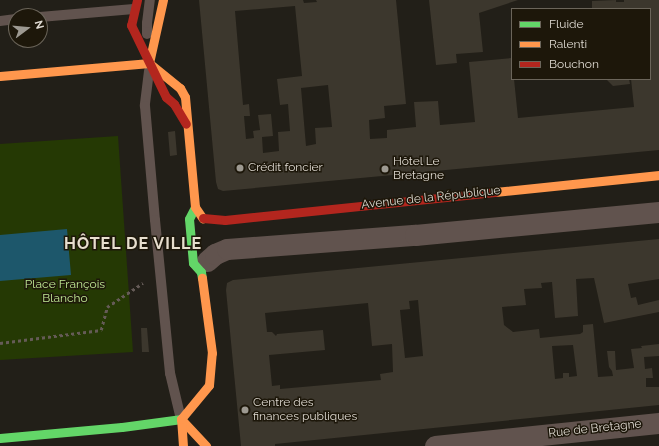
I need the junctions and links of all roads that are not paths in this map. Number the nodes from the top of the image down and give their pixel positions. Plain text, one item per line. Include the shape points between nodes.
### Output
1 (150, 0) edge
2 (163, 0) edge
3 (135, 4) edge
4 (48, 16) edge
5 (149, 63) junction
6 (0, 76) edge
7 (187, 127) junction
8 (659, 175) edge
9 (195, 207) junction
10 (659, 212) edge
11 (205, 260) junction
12 (181, 419) junction
13 (659, 423) edge
14 (0, 438) edge
15 (183, 446) edge
16 (194, 446) edge
17 (206, 446) edge
18 (435, 446) edge

1 - 5 lane via 147,23
2 - 5 street
3 - 4 lane
3 - 5 street via 131,25
5 - 6 street
5 - 7 street via 166,97 174,104
5 - 7 street via 180,88 185,97
5 - 12 lane via 146,106 156,220 170,373
7 - 9 street
8 - 9 street, Avenue de la République via 203,222
9 - 11 street via 189,219 193,263
10 - 11 street via 415,235 227,249
11 - 12 street via 212,353 209,385
12 - 14 street
12 - 15 street
12 - 16 lane
12 - 17 street
13 - 18 street, Rue de Bretagne

